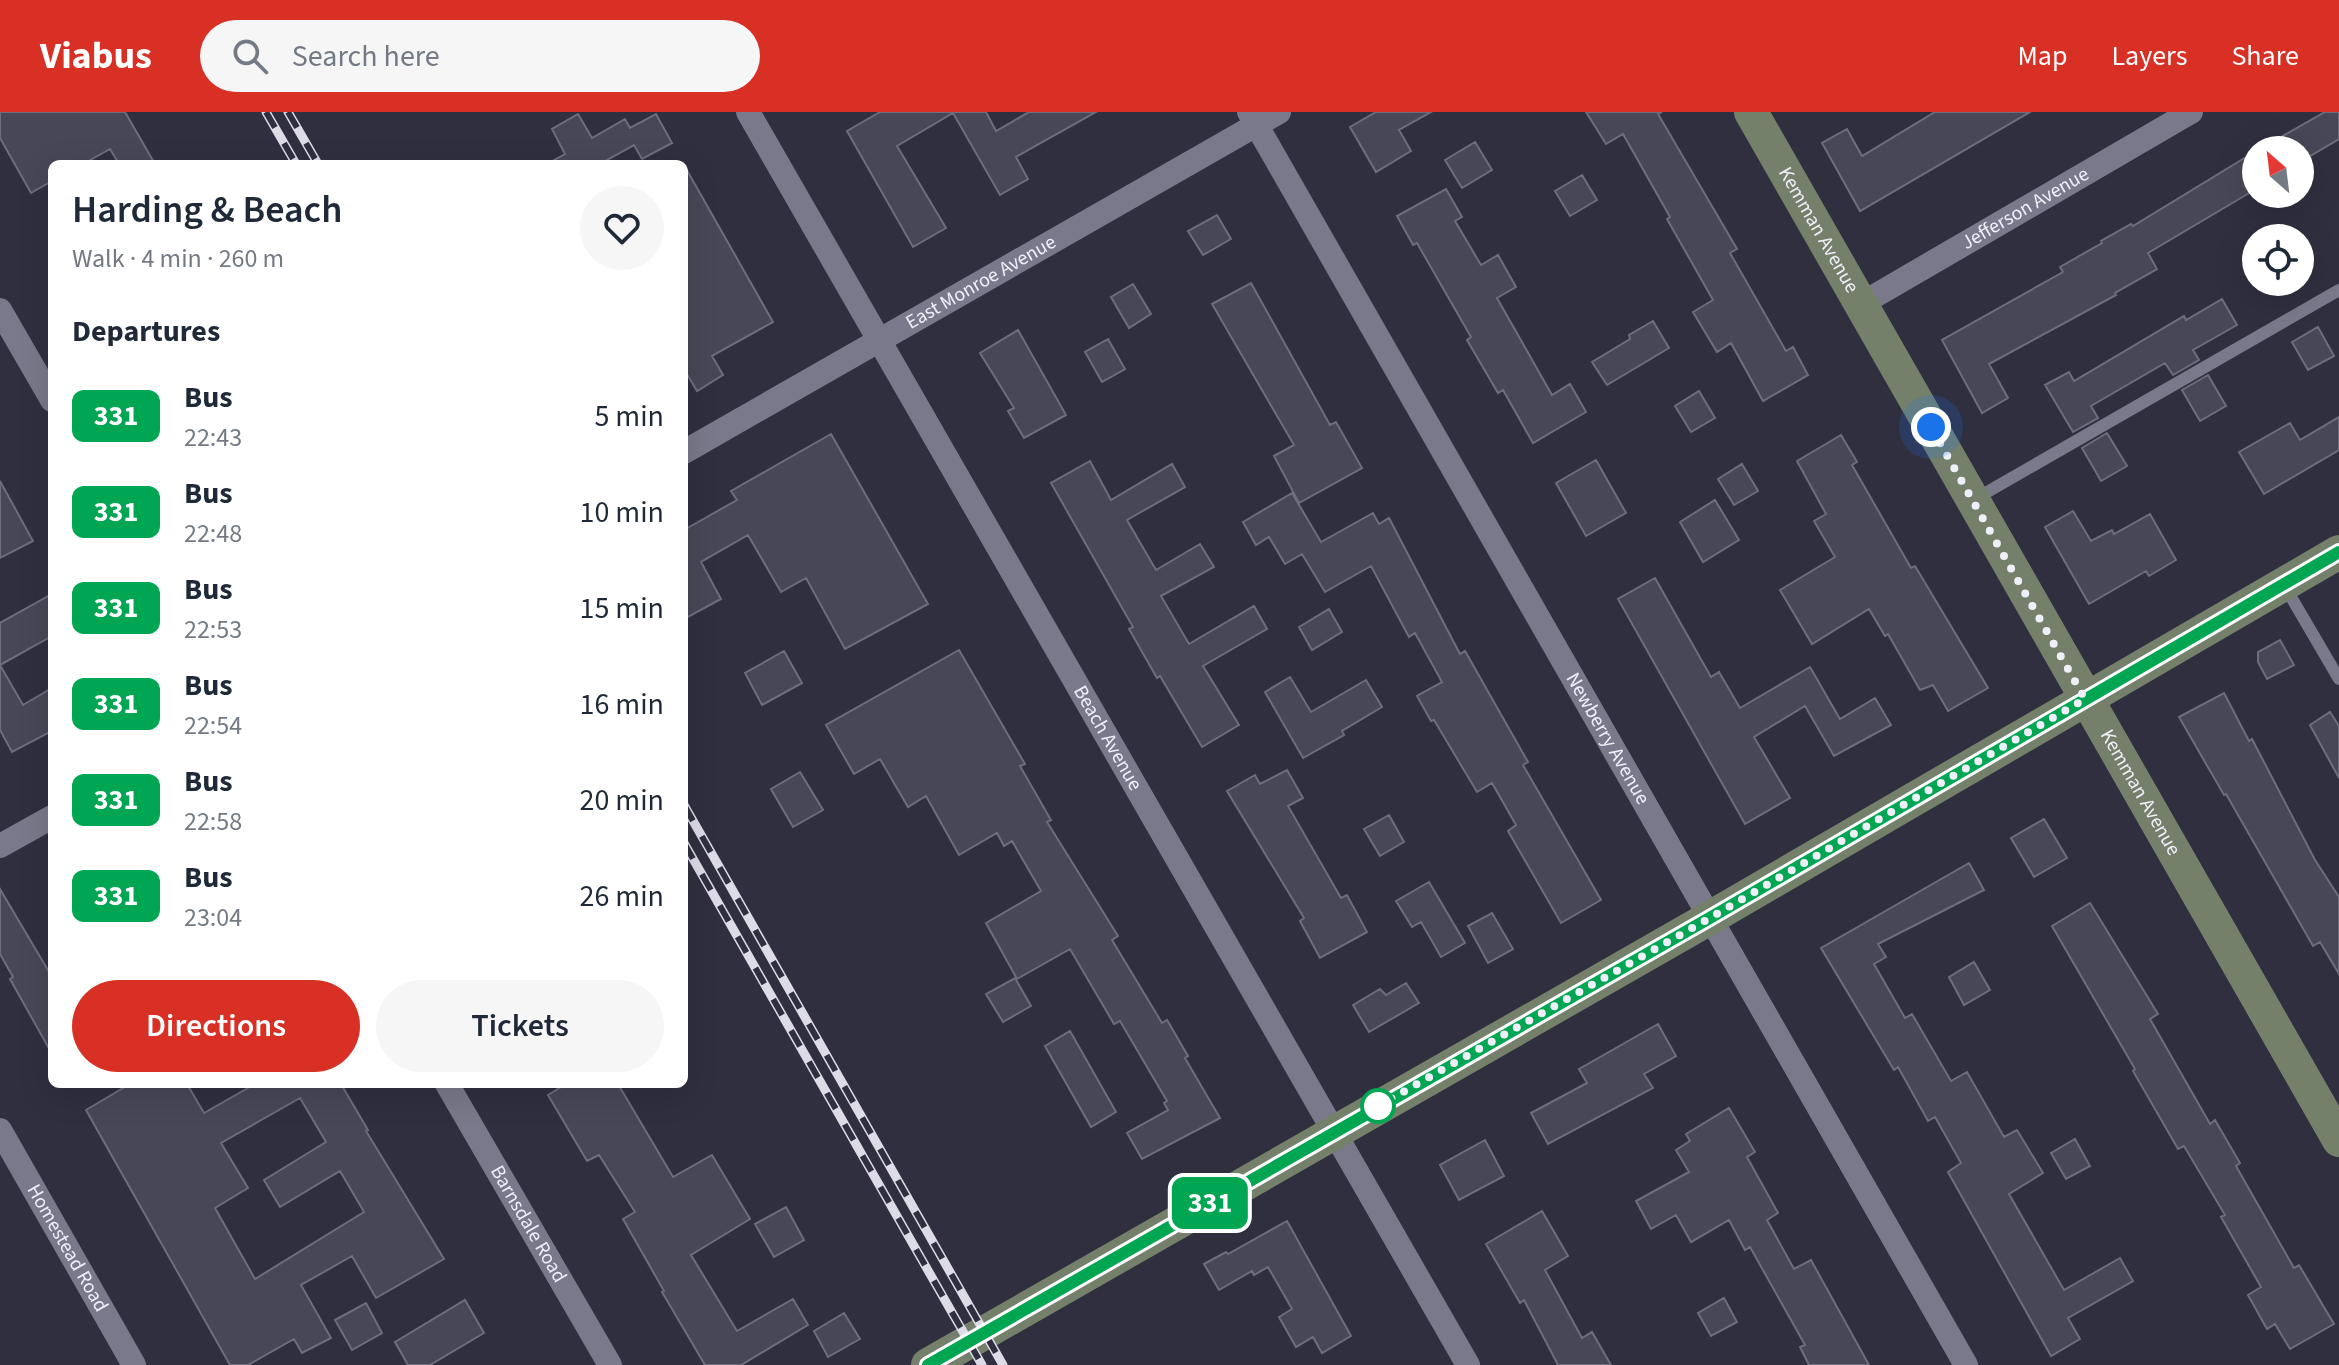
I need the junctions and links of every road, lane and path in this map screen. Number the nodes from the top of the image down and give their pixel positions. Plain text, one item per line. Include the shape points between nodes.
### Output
1 (748, 112) edge
2 (1279, 112) edge
3 (1751, 112) edge
4 (2191, 112) edge
5 (1252, 119) edge
6 (2339, 290) edge
7 (1861, 304) junction
8 (0, 310) edge
9 (879, 342) junction
10 (48, 393) edge
11 (688, 450) edge
12 (1972, 501) junction
13 (2339, 552) edge
14 (2284, 584) junction
15 (2339, 679) edge
16 (2085, 699) junction
17 (48, 819) edge
18 (0, 846) edge
19 (1708, 919) junction
20 (449, 1088) edge
21 (0, 1130) edge
22 (1334, 1131) junction
23 (2339, 1140) edge
24 (134, 1365) edge
25 (610, 1365) edge
26 (928, 1365) edge
27 (1468, 1365) edge
28 (1966, 1365) edge

1 - 9 street, Beach Avenue
2 - 5 street, East Monroe Avenue
3 - 7 street, Kemman Avenue
4 - 7 street, Jefferson Avenue
5 - 9 street, East Monroe Avenue
5 - 19 street, Newberry Avenue
6 - 12 lane
7 - 12 street, Kemman Avenue
8 - 10 street
9 - 11 street, East Monroe Avenue
9 - 22 street, Beach Avenue
12 - 16 street, Kemman Avenue
13 - 14 street
14 - 15 lane
14 - 16 street
16 - 19 street
16 - 23 street, Kemman Avenue
17 - 18 street
19 - 22 street
19 - 28 street, Newberry Avenue
20 - 25 street, Barnsdale Road
21 - 24 street, Homestead Road
22 - 26 street
22 - 27 street, Beach Avenue

